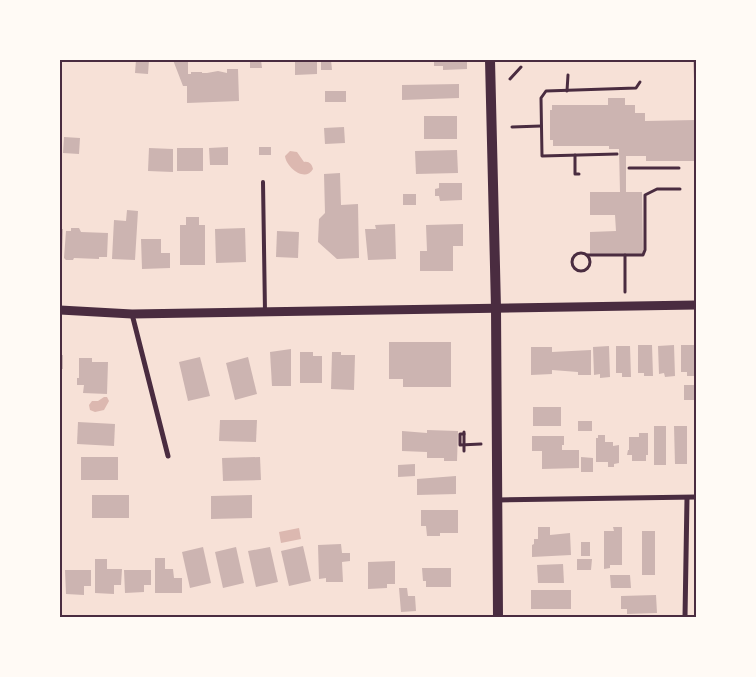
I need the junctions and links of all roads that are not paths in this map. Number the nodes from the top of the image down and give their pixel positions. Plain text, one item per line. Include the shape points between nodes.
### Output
1 (490, 60) edge
2 (263, 182) dead end
3 (696, 306) edge
4 (496, 308) junction
5 (60, 310) edge
6 (265, 312) junction
7 (132, 314) junction
8 (168, 456) dead end
9 (696, 497) edge
10 (687, 498) junction
11 (497, 500) junction
12 (498, 617) edge
13 (685, 617) edge

1 - 4 main road
2 - 6 lane
3 - 4 street
4 - 6 street
4 - 11 main road
5 - 7 street
6 - 7 street
7 - 8 street
9 - 10 street
10 - 11 street
10 - 13 street
11 - 12 main road

